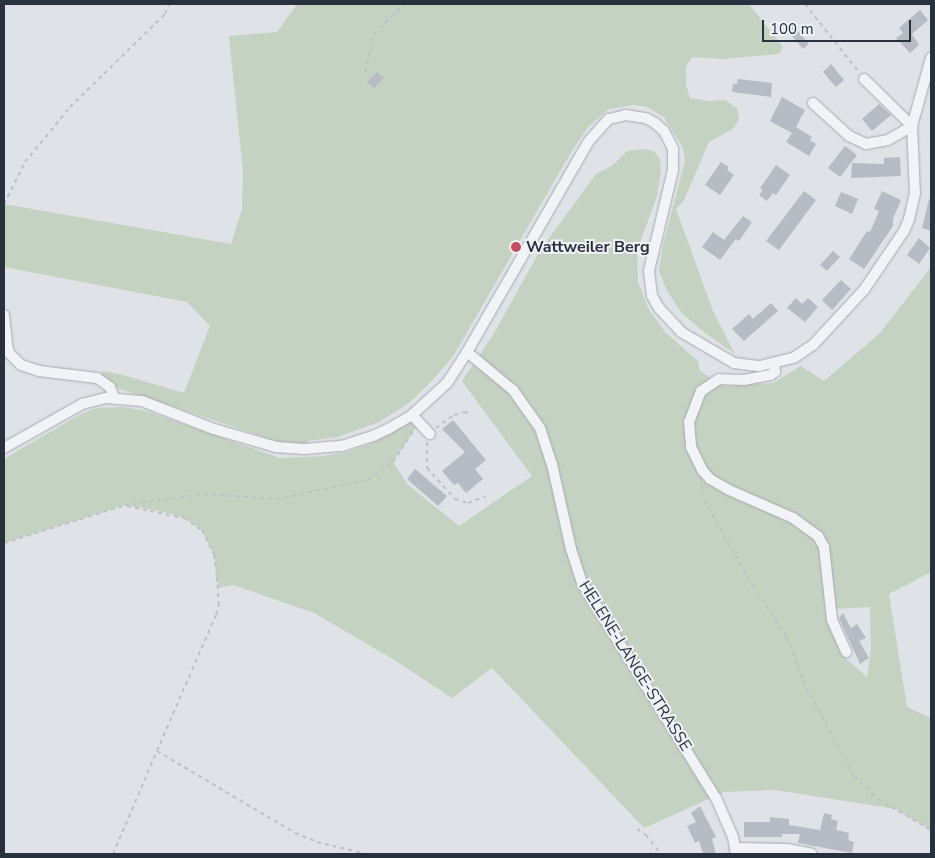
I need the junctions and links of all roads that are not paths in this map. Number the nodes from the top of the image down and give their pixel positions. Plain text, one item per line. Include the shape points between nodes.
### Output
1 (931, 58) edge
2 (864, 79) dead end
3 (813, 103) dead end
4 (912, 126) junction
5 (4, 315) edge
6 (467, 352) junction
7 (774, 364) junction
8 (114, 398) junction
9 (412, 415) junction
10 (430, 434) road end
11 (4, 448) edge
12 (846, 652) dead end
13 (736, 851) edge
14 (812, 854) edge

1 - 4 street
2 - 4 street
3 - 4 street via 849,136 866,144 888,140
4 - 7 street via 914,202 896,245 864,290 813,345 795,357
5 - 8 street via 7,345 21,365 39,371 96,378 110,387
6 - 7 street via 588,142 609,119 636,115 664,131 674,159 650,257 652,296 671,324 721,358 746,366
6 - 9 street via 446,383
6 - 13 street, HELENE-LANGE-STRASSE via 513,390 540,428 582,583 707,783 733,837
7 - 12 street via 775,372 770,375 744,380 719,379 701,391 692,412 688,434 691,447 710,479 793,518 818,536 824,547 832,620
8 - 9 street via 142,401 268,445 304,450 358,442
8 - 11 street via 82,404
9 - 10 street
13 - 14 street via 787,849

